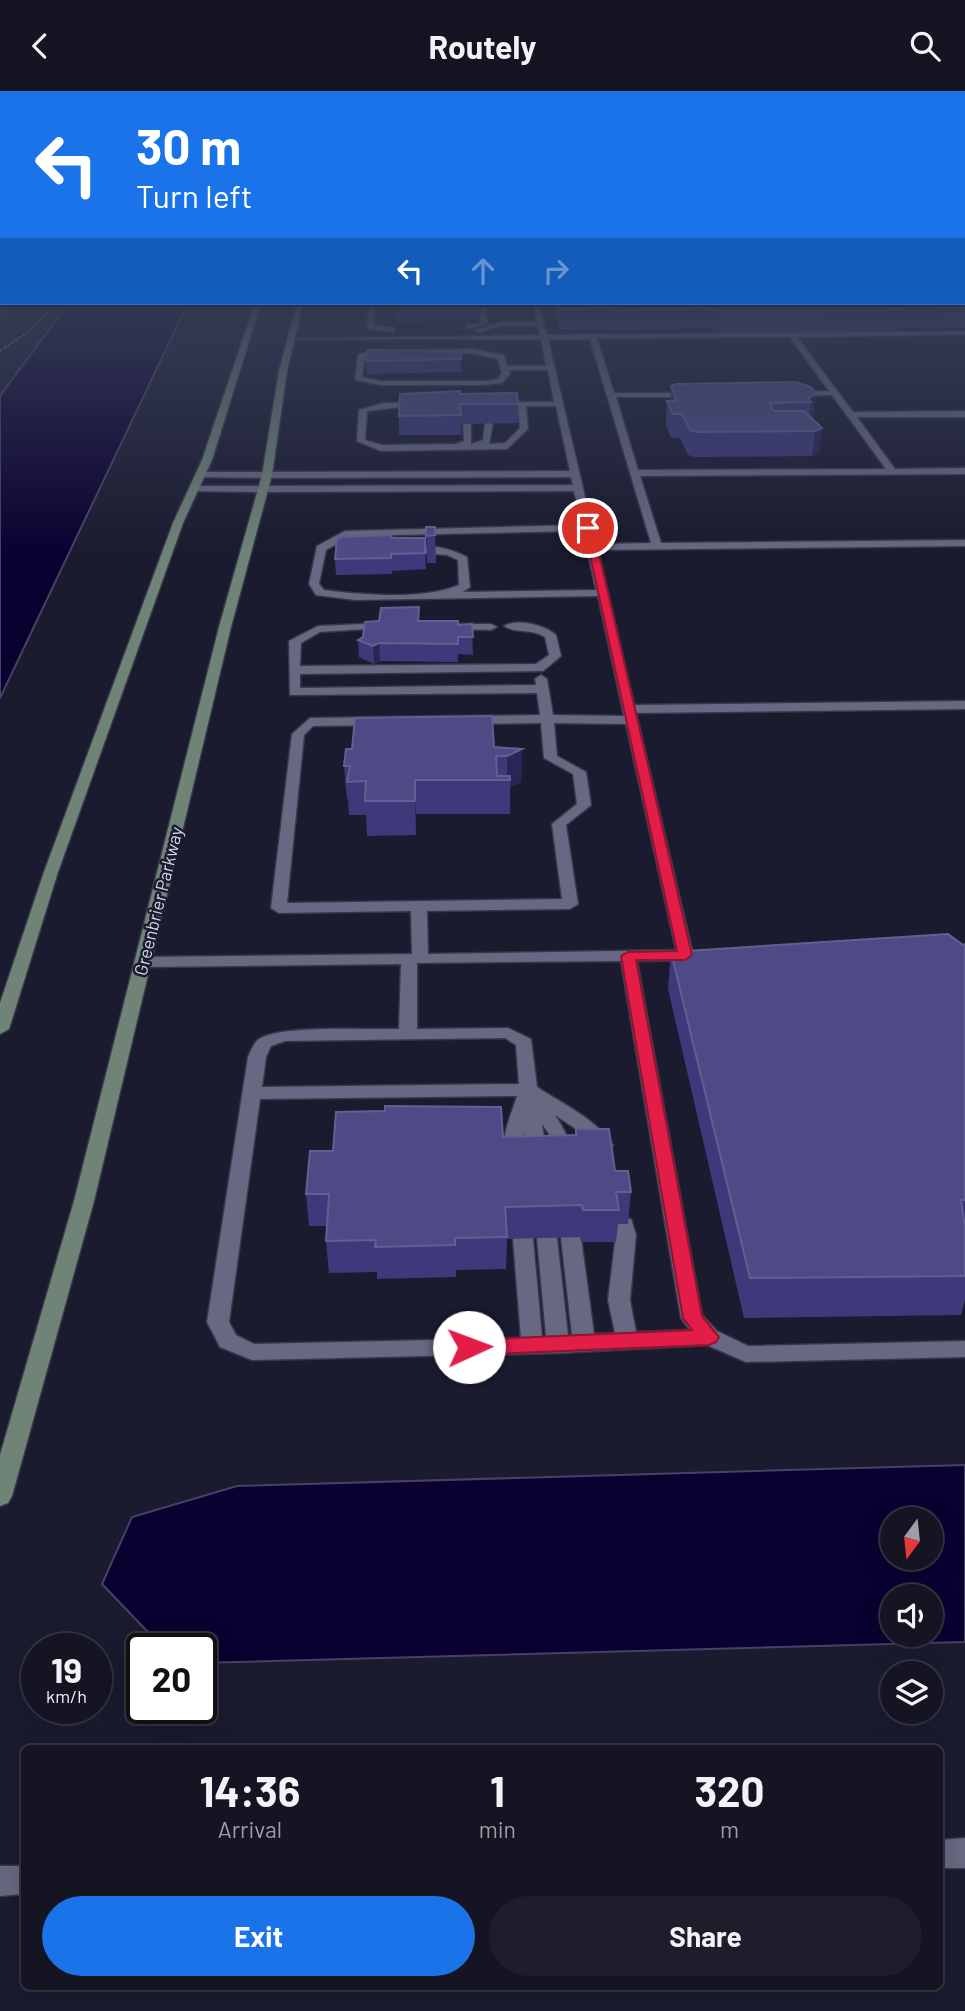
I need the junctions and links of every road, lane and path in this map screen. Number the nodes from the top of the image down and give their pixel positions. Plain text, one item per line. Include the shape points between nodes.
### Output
1 (234, 375) edge
2 (285, 375) edge
3 (358, 375) edge
4 (485, 375) edge
5 (505, 375) edge
6 (553, 375) edge
7 (605, 375) edge
8 (821, 375) edge
9 (466, 383) junction
10 (835, 393) junction
11 (788, 394) edge
12 (611, 395) junction
13 (708, 395) edge
14 (431, 404) edge
15 (522, 404) junction
16 (560, 404) junction
17 (488, 407) edge
18 (965, 414) edge
19 (851, 415) junction
20 (489, 423) edge
21 (499, 423) edge
22 (455, 448) junction
23 (477, 448) junction
24 (892, 471) junction
25 (965, 471) edge
26 (635, 473) junction
27 (576, 474) junction
28 (201, 475) junction
29 (265, 482) junction
30 (579, 488) junction
31 (194, 489) junction
32 (588, 528) junction
33 (965, 543) edge
34 (657, 546) junction
35 (593, 547) junction
36 (400, 550) edge
37 (346, 551) edge
38 (318, 559) junction
39 (603, 593) junction
40 (436, 597) junction
41 (362, 627) edge
42 (438, 627) edge
43 (491, 627) dead end
44 (510, 627) dead end
45 (539, 668) junction
46 (295, 670) junction
47 (543, 689) junction
48 (965, 705) edge
49 (631, 715) junction
50 (547, 719) junction
51 (419, 906) junction
52 (685, 955) junction
53 (711, 955) edge
54 (628, 956) junction
55 (414, 958) junction
56 (143, 961) junction
57 (0, 1029) edge
58 (408, 1034) junction
59 (528, 1090) junction
60 (251, 1093) junction
61 (614, 1165) edge
62 (515, 1168) edge
63 (538, 1168) edge
64 (563, 1168) edge
65 (624, 1224) dead end
66 (547, 1238) dead end
67 (571, 1238) dead end
68 (523, 1239) dead end
69 (709, 1337) junction
70 (627, 1341) junction
71 (584, 1343) junction
72 (532, 1345) junction
73 (558, 1345) junction
74 (965, 1349) edge
75 (0, 1496) edge
76 (965, 1853) edge
77 (943, 1854) edge
78 (21, 1880) edge
79 (0, 1881) edge

1 - 28 main road
2 - 29 main road, Greenbrier Parkway
3 - 9 street via 366,381
4 - 9 street via 484,380
5 - 9 street via 499,380
6 - 16 street
7 - 12 street
8 - 10 street
10 - 11 street
10 - 19 street
12 - 13 street
12 - 26 street
14 - 22 street via 368,407 363,410 359,438 381,448
15 - 16 street
15 - 17 street
15 - 23 street via 524,429 507,446
16 - 27 street
18 - 19 street
19 - 24 street
20 - 23 street via 487,440
21 - 23 street via 496,439
22 - 23 street
22 - 23 street via 468,442 472,423
24 - 25 street
24 - 26 street
26 - 34 street
27 - 29 street
27 - 30 street
28 - 29 street
28 - 31 main road
29 - 30 street
29 - 31 street
29 - 56 main road, Greenbrier Parkway
30 - 32 street
31 - 57 main road via 60,847
32 - 35 street
32 - 38 street via 358,531 325,544
33 - 34 street
34 - 35 street
35 - 39 street
36 - 40 street via 441,550 463,559 465,587
37 - 38 street via 326,552
38 - 40 street via 314,585 320,593
39 - 40 street
39 - 49 street
41 - 46 street via 305,634 295,641
42 - 43 street
44 - 45 street via 541,629 550,635 555,656
45 - 46 street
45 - 47 street
46 - 47 street via 294,692
47 - 50 street
48 - 49 street
49 - 50 street
49 - 52 street
50 - 51 street via 551,758 579,772 584,805 559,824 570,904
50 - 51 street via 310,722 302,727 279,908
51 - 55 street
52 - 53 street
52 - 54 street
54 - 55 street
54 - 69 street via 692,1318
55 - 56 street
55 - 58 street
56 - 75 main road, Greenbrier Parkway via 84,1201
58 - 59 street via 508,1033 525,1043
58 - 60 street via 283,1036 264,1043
59 - 60 street
59 - 61 street via 583,1125 611,1152
59 - 62 street via 514,1134
59 - 63 street
59 - 64 street via 558,1134
60 - 72 street via 218,1322 228,1341 252,1352
65 - 70 street via 619,1300
66 - 73 street
67 - 71 street
68 - 72 street
69 - 70 street
69 - 74 street via 746,1353
70 - 71 street
71 - 73 street
72 - 73 street
76 - 77 street
78 - 79 street

